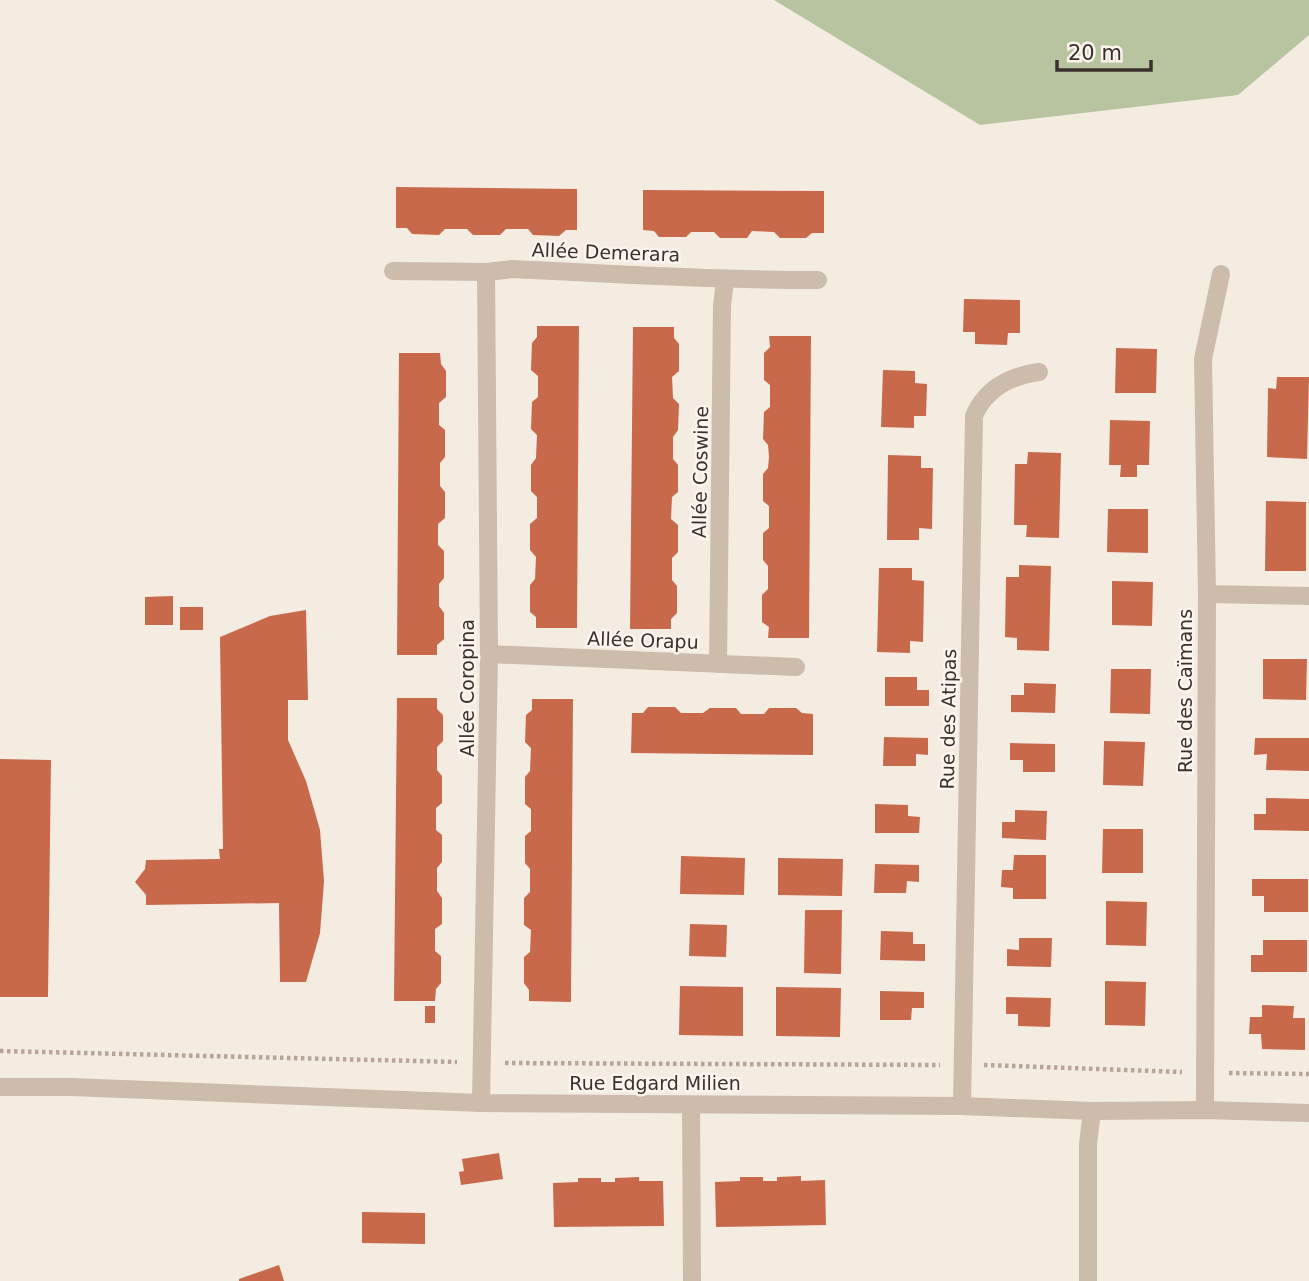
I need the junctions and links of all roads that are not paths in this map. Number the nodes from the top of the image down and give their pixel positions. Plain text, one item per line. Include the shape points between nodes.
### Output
1 (393, 271) dead end
2 (486, 272) junction
3 (1221, 274) dead end
4 (725, 280) junction
5 (818, 280) dead end
6 (1039, 372) dead end
7 (1207, 594) junction
8 (1309, 596) edge
9 (489, 654) junction
10 (718, 664) junction
11 (796, 667) dead end
12 (0, 1087) edge
13 (481, 1103) junction
14 (691, 1105) junction
15 (962, 1106) junction
16 (1205, 1110) junction
17 (1092, 1111) junction
18 (1309, 1113) edge
19 (692, 1281) edge
20 (1088, 1281) edge

1 - 2 street, Allée Demerara
2 - 4 street, Allée Demerara
2 - 9 street, Allée Coropina
3 - 7 street, Rue des Caïmans via 1203,359
4 - 5 street, Allée Demerara
4 - 10 street, Allée Coswine
6 - 15 street, Rue des Atipas via 995,387 974,416
7 - 8 street
7 - 16 street, Rue des Caïmans
9 - 10 street, Allée Orapu
9 - 13 street, Allée Coropina
10 - 11 street, Allée Orapu
12 - 13 street, Rue Edgard Milien
13 - 14 street, Rue Edgard Milien
14 - 15 street, Rue Edgard Milien
14 - 19 street
15 - 17 street, Rue Edgard Milien
16 - 17 street, Rue Edgard Milien
16 - 18 street, Rue Edgard Milien
17 - 20 street

